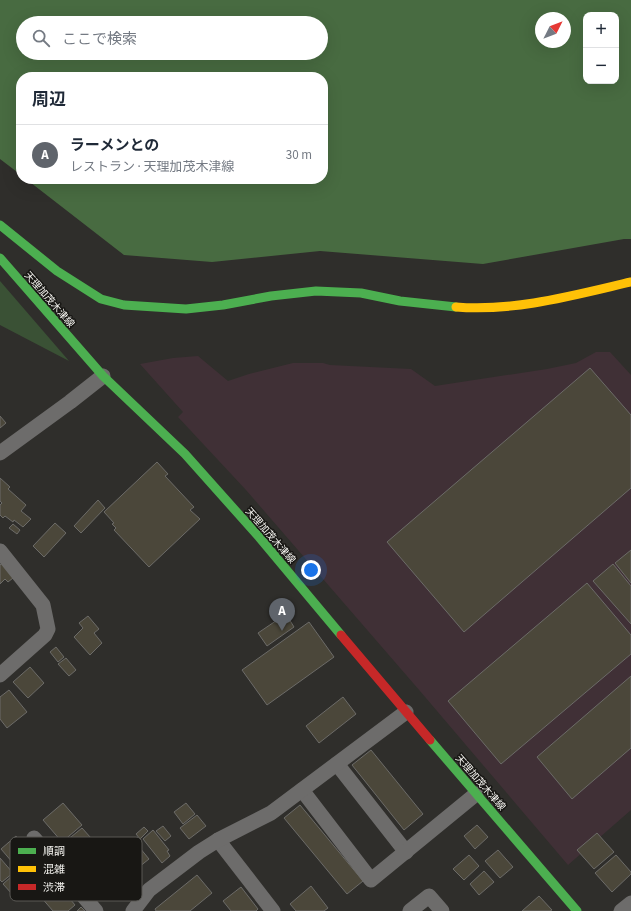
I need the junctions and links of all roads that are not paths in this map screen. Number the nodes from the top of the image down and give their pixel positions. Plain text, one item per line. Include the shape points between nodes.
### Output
1 (0, 225) edge
2 (0, 258) edge
3 (631, 282) edge
4 (103, 376) junction
5 (0, 453) edge
6 (0, 551) edge
7 (0, 675) edge
8 (406, 712) junction
9 (337, 764) junction
10 (302, 790) junction
11 (476, 794) junction
12 (218, 840) junction
13 (406, 852) junction
14 (142, 899) edge
15 (88, 901) edge
16 (141, 901) edge
17 (631, 903) edge
18 (96, 911) edge
19 (133, 911) edge
20 (273, 911) edge
21 (410, 911) edge
22 (442, 911) edge
23 (576, 911) edge
24 (621, 911) edge

1 - 3 main road via 57,271 101,300 124,305 186,309 316,291 471,308 523,306
2 - 4 main road, 天理加茂木津線
4 - 5 street
4 - 8 main road, 天理加茂木津線 via 185,454 259,537
6 - 7 street via 43,605 48,629 45,635
8 - 9 street
8 - 11 main road, 天理加茂木津線
9 - 10 street
9 - 13 street
10 - 12 street via 271,813
10 - 13 street via 372,880
11 - 13 street
11 - 23 main road, 天理加茂木津線
12 - 14 street via 149,890
12 - 20 street
15 - 18 street
16 - 19 street
17 - 24 street
21 - 22 street via 429,896

